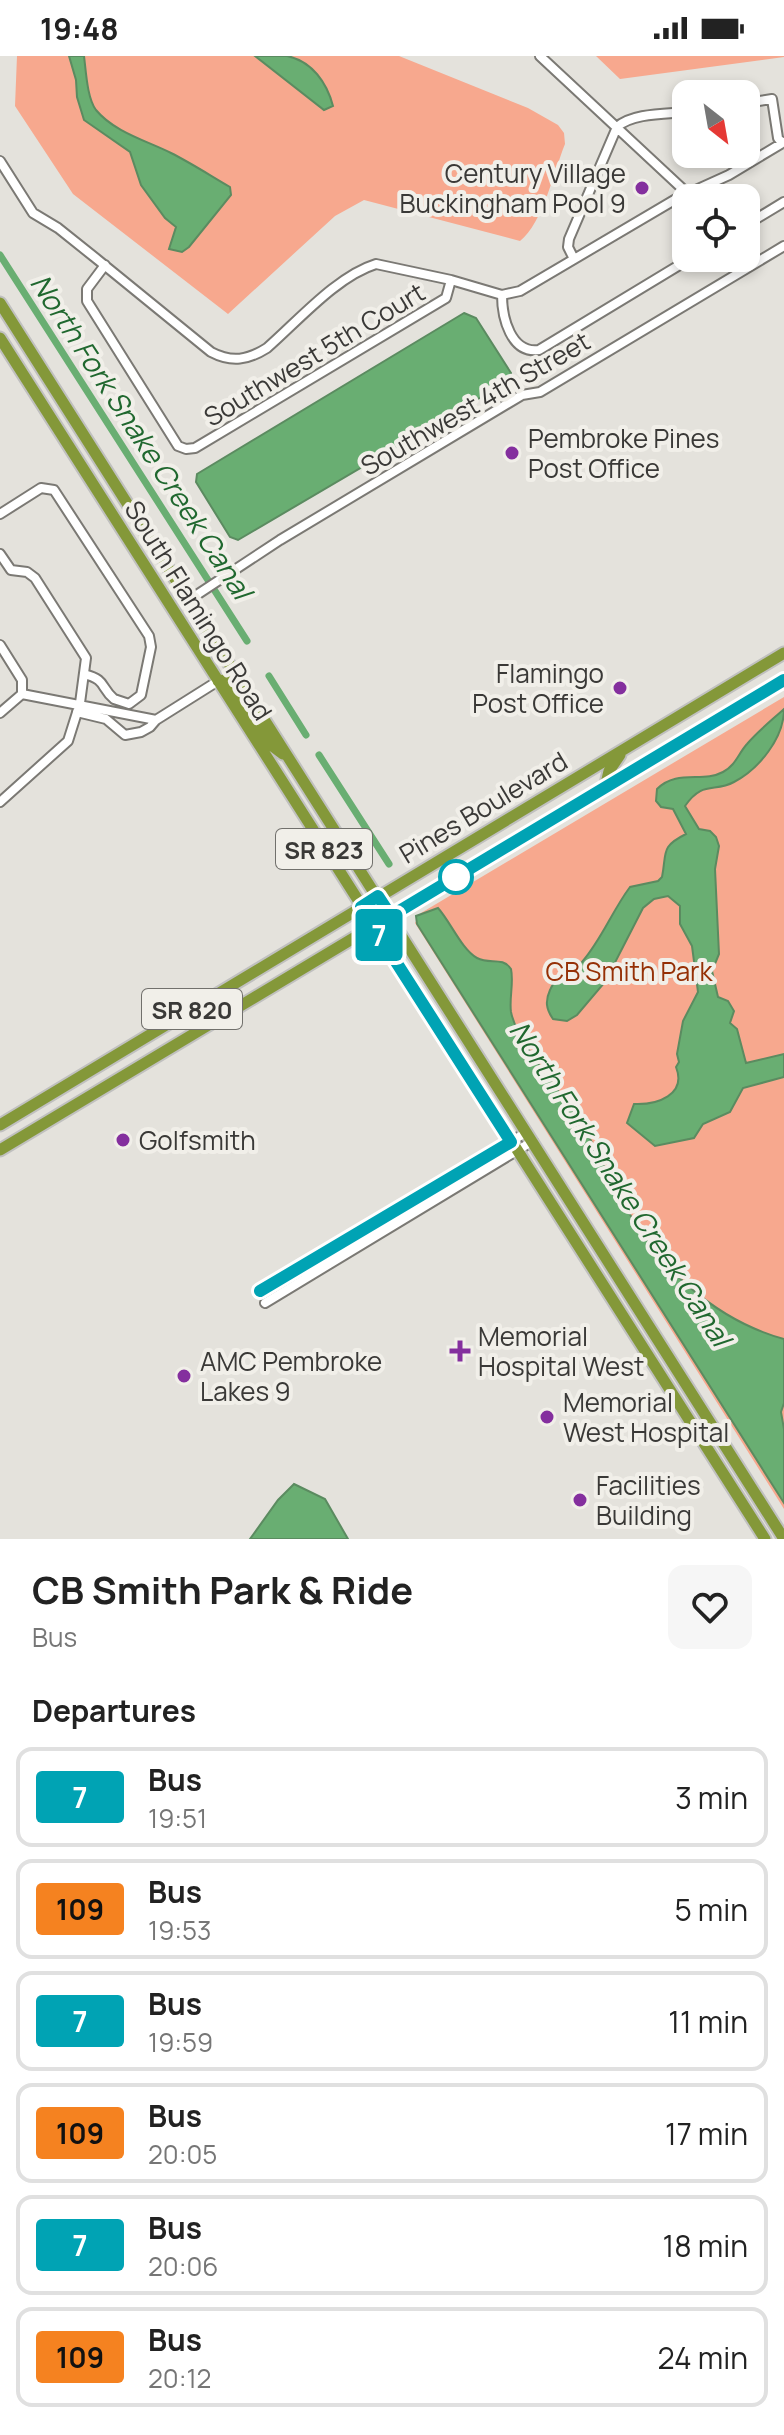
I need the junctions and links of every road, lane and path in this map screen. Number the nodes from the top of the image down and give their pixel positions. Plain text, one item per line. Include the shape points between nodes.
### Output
1 (540, 56) edge
2 (760, 101) edge
3 (672, 114) edge
4 (617, 127) junction
5 (783, 143) edge
6 (0, 161) edge
7 (677, 184) edge
8 (708, 184) edge
9 (672, 202) edge
10 (784, 202) edge
11 (760, 217) edge
12 (784, 246) edge
13 (574, 259) junction
14 (105, 265) junction
15 (672, 270) edge
16 (451, 280) junction
17 (502, 295) junction
18 (0, 303) edge
19 (0, 338) edge
20 (0, 514) edge
21 (0, 554) edge
22 (189, 600) junction
23 (0, 645) edge
24 (784, 653) edge
25 (84, 674) junction
26 (784, 680) edge
27 (218, 681) junction
28 (22, 694) junction
29 (78, 708) junction
30 (0, 713) edge
31 (156, 720) junction
32 (626, 748) junction
33 (290, 759) junction
34 (605, 788) junction
35 (0, 802) edge
36 (378, 896) junction
37 (361, 907) junction
38 (391, 916) junction
39 (373, 926) junction
40 (0, 1125) edge
41 (530, 1137) junction
42 (514, 1146) junction
43 (0, 1150) edge
44 (362, 1231) junction
45 (321, 1266) junction
46 (260, 1291) dead end
47 (265, 1303) dead end
48 (765, 1539) edge
49 (784, 1539) edge

1 - 4 street
2 - 5 street via 772,99
3 - 4 street
4 - 7 street
4 - 13 street via 568,244
5 - 8 street
6 - 14 street via 33,213
9 - 13 street
10 - 11 street
12 - 22 street, Southwest 4th Street via 540,392 522,395
13 - 17 street via 520,291
14 - 16 street via 211,352 240,360 267,348 364,268 376,264
14 - 16 street, Southwest 5th Court via 87,289 87,301 178,446 186,449 446,298
15 - 17 street via 528,352 505,323
16 - 17 street
18 - 22 highway, South Flamingo Road / SR 823
19 - 27 highway, South Flamingo Road / SR 823
20 - 25 street via 41,488 58,494 151,642 136,701 114,699 104,682
21 - 25 street via 11,570 35,578 86,658
22 - 33 highway, South Flamingo Road / SR 823
23 - 28 street via 22,680
24 - 32 highway, Pines Boulevard / SR 820
25 - 29 street
26 - 34 highway, Pines Boulevard / SR 820
27 - 31 street
27 - 33 highway via 234,686 271,745
27 - 37 highway, South Flamingo Road / SR 823
28 - 29 street
28 - 30 street
29 - 31 street
29 - 31 street via 106,719 125,735 141,732
29 - 35 street via 68,741
32 - 34 highway via 609,771
32 - 36 highway, Pines Boulevard / SR 820
33 - 36 highway, South Flamingo Road / SR 823
34 - 38 highway, Pines Boulevard / SR 820
36 - 37 highway, Pines Boulevard / SR 820
36 - 38 highway, SR 823
37 - 39 highway, SR 823
37 - 40 highway, Pines Boulevard / SR 820
38 - 39 highway, Pines Boulevard / SR 820
38 - 41 highway, SR 823
39 - 42 highway, SR 823
39 - 43 highway, Pines Boulevard / SR 820
41 - 42 street
41 - 49 highway, SR 823
42 - 44 street
42 - 45 street
42 - 48 highway, SR 823
44 - 45 street
44 - 46 street
45 - 47 street

